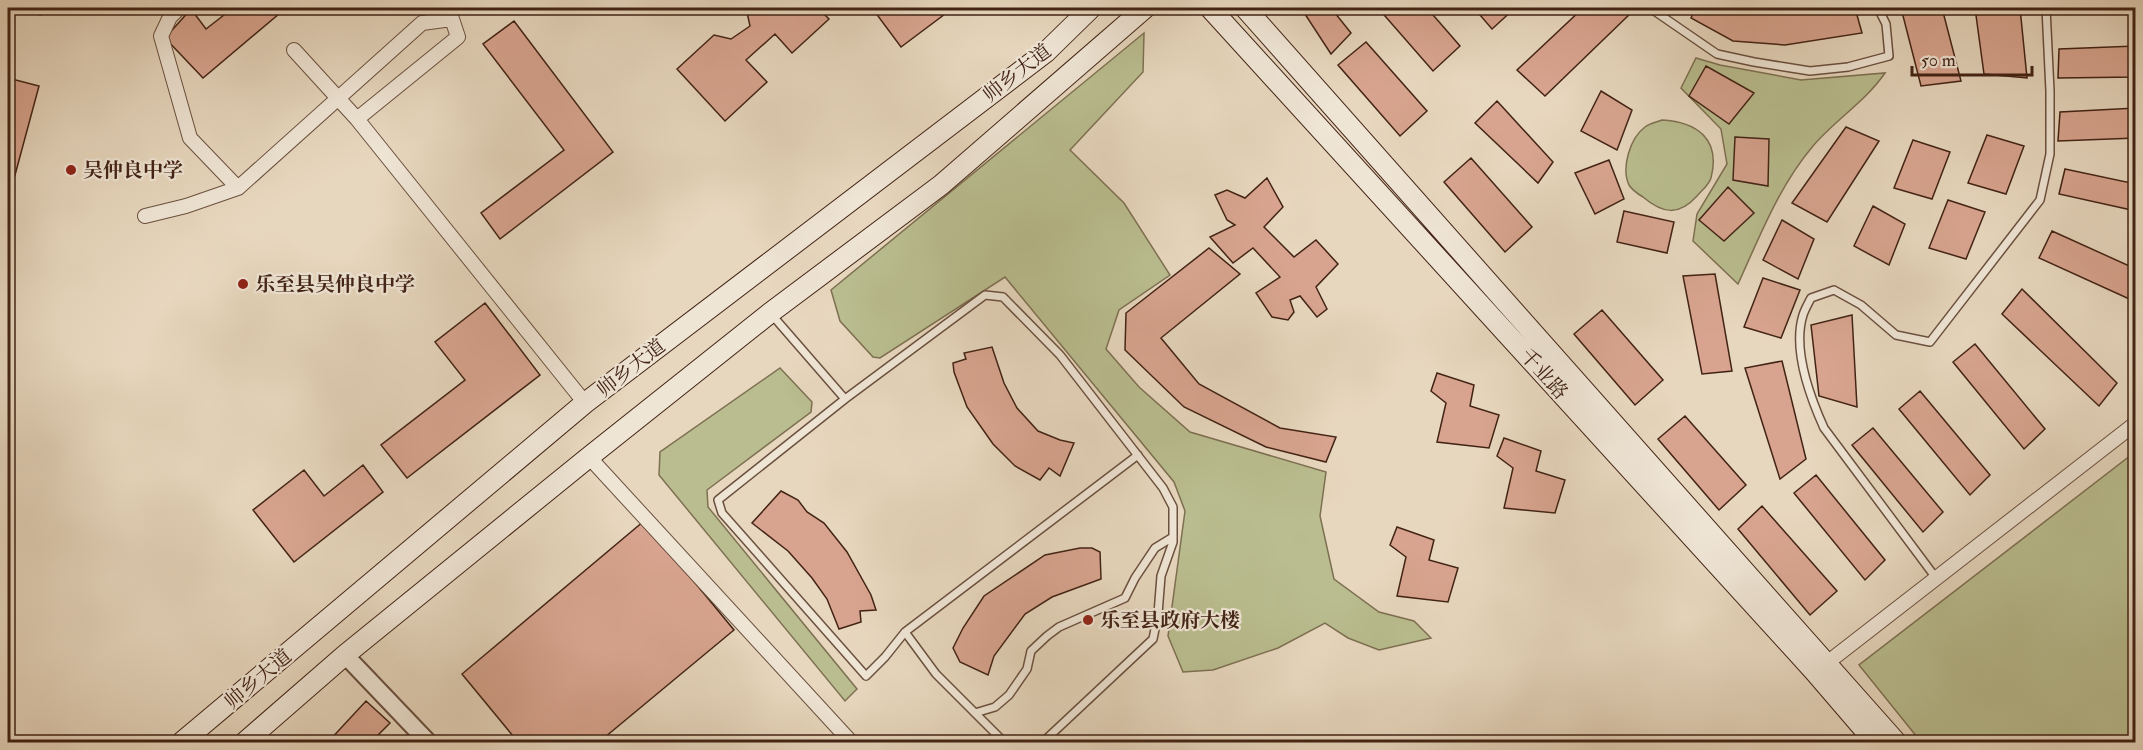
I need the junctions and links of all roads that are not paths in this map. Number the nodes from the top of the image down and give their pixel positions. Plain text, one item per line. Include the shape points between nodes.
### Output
1 (179, 8) edge
2 (1091, 8) edge
3 (1145, 8) edge
4 (1210, 8) edge
5 (1245, 8) edge
6 (1650, 8) edge
7 (1878, 8) edge
8 (2046, 8) edge
9 (294, 50) dead end
10 (338, 97) junction
11 (357, 119) junction
12 (238, 188) junction
13 (146, 216) dead end
14 (770, 313) junction
15 (845, 399) junction
16 (585, 403) junction
17 (2136, 423) edge
18 (1138, 455) junction
19 (589, 457) junction
20 (1173, 537) junction
21 (1936, 578) junction
22 (905, 632) junction
23 (345, 655) junction
24 (1827, 663) junction
25 (975, 713) junction
26 (182, 742) edge
27 (245, 742) edge
28 (428, 742) edge
29 (851, 742) edge
30 (1004, 742) edge
31 (1043, 742) edge
32 (1875, 742) edge
33 (1896, 742) edge

1 - 12 street via 161,36 190,138
2 - 16 main road, 帅乡大道 via 1046,52
3 - 14 main road, 帅乡大道 via 941,185
4 - 32 main road, 千业路
5 - 24 main road, 千业路
6 - 7 lane via 1718,54 1810,71 1848,67 1889,56 1886,24
8 - 21 lane via 2050,154 2040,200 1930,342 1896,335 1861,305 1834,290 1811,298 1802,316 1800,350 1812,401 1824,428
9 - 10 street
10 - 11 street
10 - 11 street via 422,22 452,18 458,37
10 - 12 street
11 - 16 street
12 - 13 street
14 - 15 lane
14 - 19 main road, 帅乡大道
15 - 18 lane via 985,295 1003,297 1060,355
15 - 22 lane via 718,500 722,513 866,676
16 - 26 main road, 帅乡大道
17 - 21 street
18 - 20 lane via 1173,507
18 - 22 lane
19 - 23 main road, 帅乡大道
19 - 29 street
20 - 25 lane via 1155,548 1125,598 1047,636 1031,651 1027,669 1010,695 995,707
20 - 31 lane via 1161,576 1153,639
21 - 24 street
22 - 25 lane via 936,674
23 - 27 main road, 帅乡大道
23 - 28 street
24 - 33 main road, 千业路
25 - 30 lane

